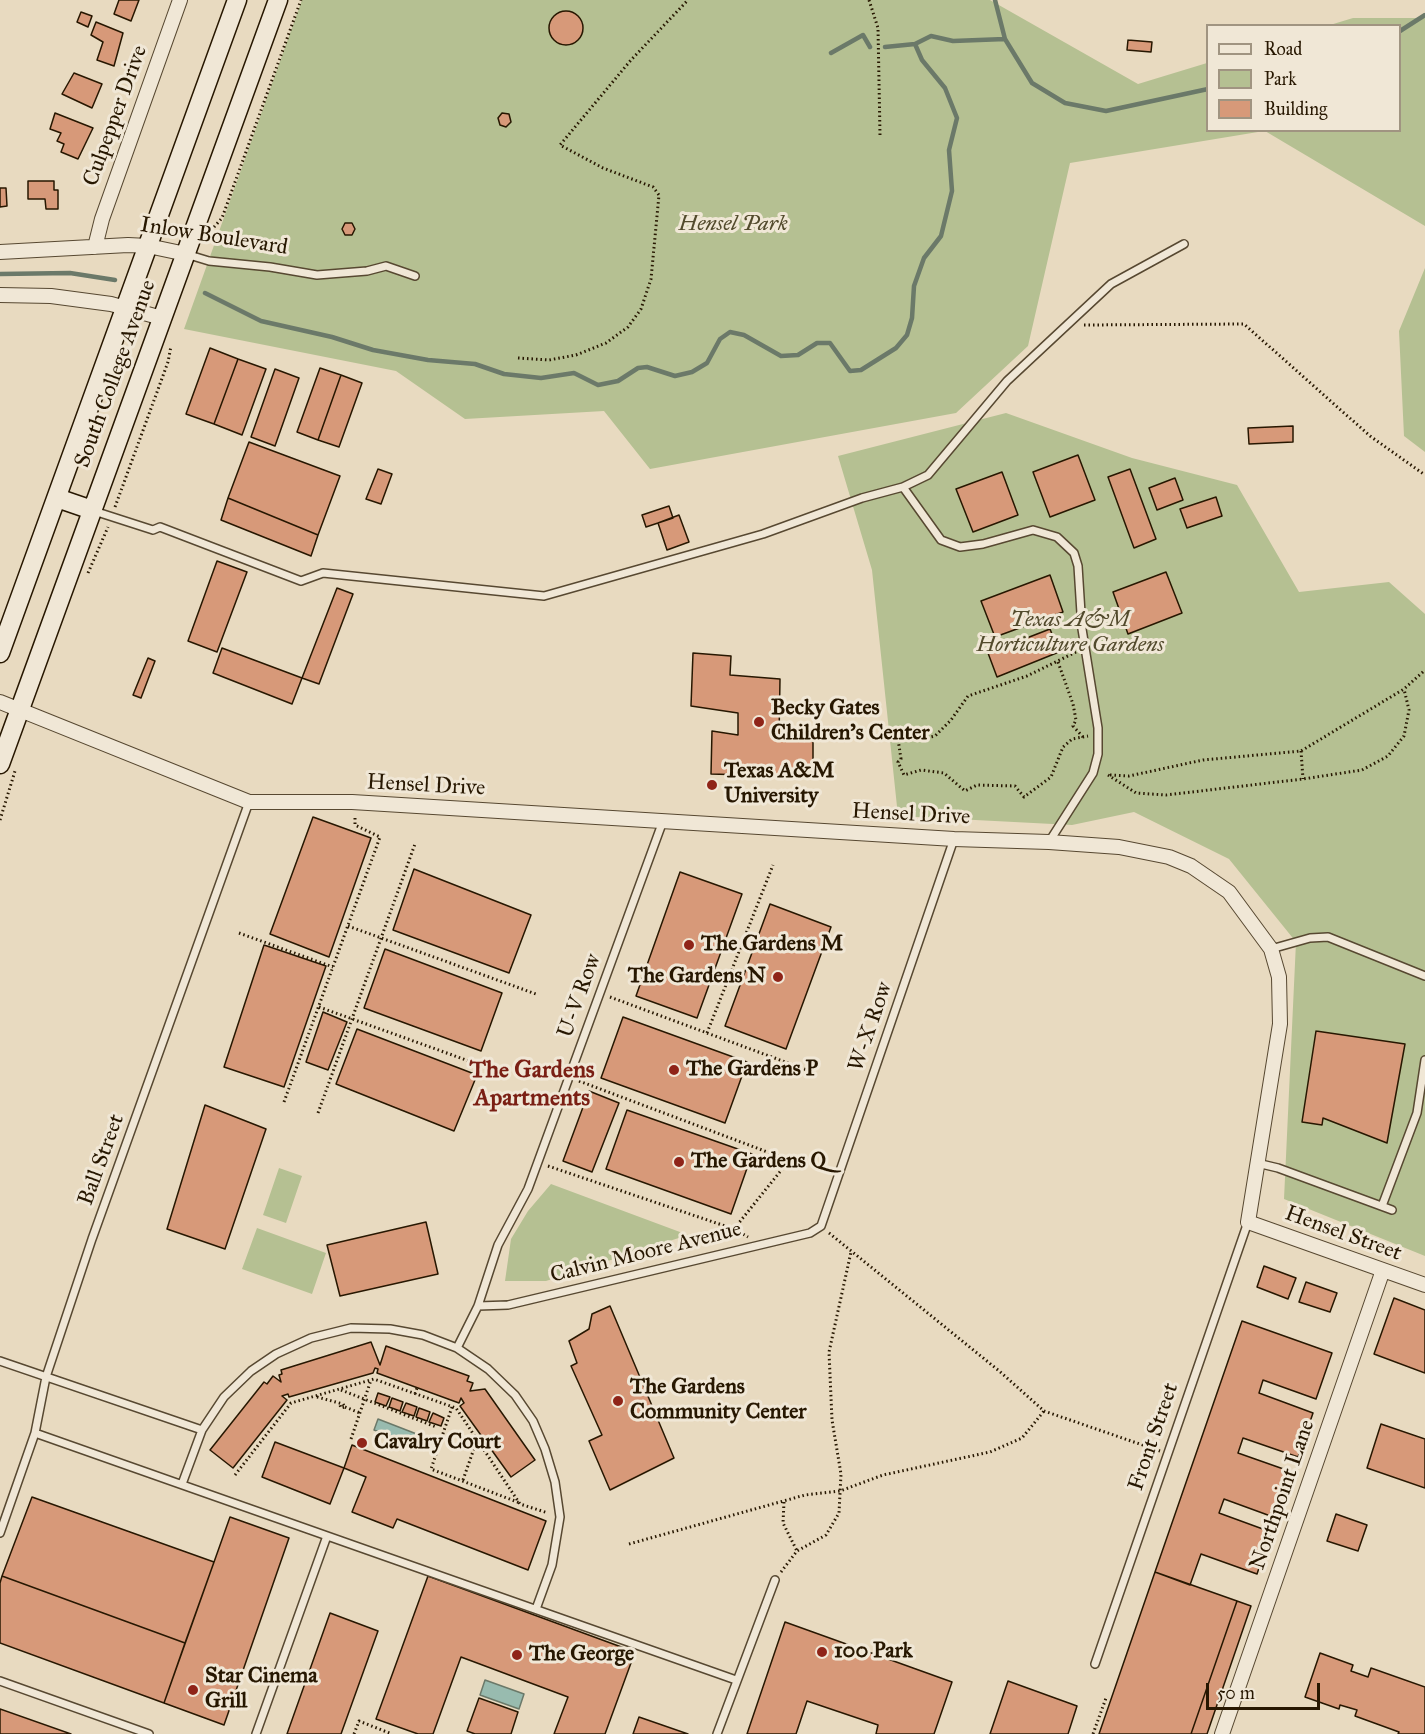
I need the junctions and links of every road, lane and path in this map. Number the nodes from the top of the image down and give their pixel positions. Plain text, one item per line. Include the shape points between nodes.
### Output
1 (180, 0) edge
2 (237, 0) edge
3 (278, 0) edge
4 (301, 0) edge
5 (688, 0) edge
6 (869, 0) edge
7 (880, 135) dead end
8 (211, 235) dead end
9 (1184, 244) dead end
10 (148, 246) junction
11 (95, 247) junction
12 (0, 252) edge
13 (186, 254) junction
14 (415, 276) dead end
15 (0, 295) edge
16 (128, 307) junction
17 (162, 318) junction
18 (1067, 325) junction
19 (171, 342) dead end
20 (518, 358) dead end
21 (1425, 475) edge
22 (903, 487) junction
23 (57, 498) junction
24 (117, 503) dead end
25 (92, 510) junction
26 (1084, 646) junction
27 (0, 652) edge
28 (1058, 662) junction
29 (1425, 670) edge
30 (1404, 689) junction
31 (0, 702) edge
32 (20, 709) junction
33 (1098, 734) junction
34 (1083, 737) junction
35 (1301, 751) junction
36 (8, 765) edge
37 (1093, 773) junction
38 (1108, 775) junction
39 (1303, 779) junction
40 (249, 802) junction
41 (356, 802) junction
42 (0, 820) edge
43 (663, 821) junction
44 (954, 839) junction
45 (1049, 842) junction
46 (415, 844) dead end
47 (773, 865) dead end
48 (348, 926) junction
49 (239, 933) dead end
50 (381, 939) junction
51 (1271, 949) junction
52 (333, 967) junction
53 (1425, 976) edge
54 (536, 994) dead end
55 (600, 994) junction
56 (319, 1007) junction
57 (352, 1018) junction
58 (708, 1033) junction
59 (1425, 1060) edge
60 (815, 1073) dead end
61 (505, 1074) dead end
62 (569, 1077) junction
63 (284, 1102) dead end
64 (318, 1113) dead end
65 (786, 1159) dead end
66 (538, 1162) junction
67 (1257, 1164) junction
68 (783, 1168) dead end
69 (1382, 1206) junction
70 (1392, 1210) dead end
71 (1248, 1222) junction
72 (821, 1226) junction
73 (734, 1229) junction
74 (759, 1245) junction
75 (851, 1252) junction
76 (1383, 1270) junction
77 (1425, 1285) edge
78 (478, 1306) junction
79 (456, 1348) junction
80 (0, 1361) edge
81 (46, 1377) junction
82 (372, 1380) junction
83 (417, 1388) dead end
84 (340, 1389) junction
85 (415, 1394) junction
86 (315, 1396) junction
87 (364, 1399) junction
88 (452, 1407) junction
89 (1044, 1411) junction
90 (360, 1413) junction
91 (436, 1427) dead end
92 (202, 1430) junction
93 (35, 1433) junction
94 (351, 1439) dead end
95 (477, 1440) junction
96 (1167, 1454) junction
97 (235, 1475) dead end
98 (463, 1480) junction
99 (182, 1484) junction
100 (840, 1491) junction
101 (784, 1502) junction
102 (520, 1504) junction
103 (560, 1517) junction
104 (0, 1533) edge
105 (327, 1536) junction
106 (628, 1544) dead end
107 (797, 1551) junction
108 (775, 1580) joint
109 (536, 1609) junction
110 (1095, 1664) dead end
111 (736, 1680) junction
112 (0, 1681) edge
113 (1106, 1698) dead end
114 (149, 1734) edge
115 (256, 1734) edge
116 (354, 1734) edge
117 (392, 1734) edge
118 (717, 1734) edge
119 (1093, 1734) edge
120 (1222, 1734) edge

1 - 11 street, Culpepper Drive
2 - 10 main road, South College Avenue
3 - 13 main road, South College Avenue
4 - 8 path via 222,218
5 - 20 path via 631,60 560,145 603,168 653,187 659,195 651,279 641,309 628,327 606,343 576,355 549,360
6 - 7 path via 878,28
9 - 18 lane via 1111,284
10 - 11 street, Inlow Boulevard
10 - 13 street, Inlow Boulevard
10 - 16 main road, South College Avenue
11 - 12 street, Inlow Boulevard
13 - 14 lane, Inlow Boulevard via 210,261 317,275 386,266
13 - 17 main road, South College Avenue
15 - 16 street via 51,296
16 - 17 street
16 - 23 main road, South College Avenue
17 - 25 main road, South College Avenue
18 - 21 path via 1244,324 1370,436
18 - 22 lane via 1007,381 928,475
19 - 24 path via 168,362
22 - 25 lane via 763,534 544,596 323,573 301,581 160,527 153,530
22 - 26 lane via 941,540 960,547 1033,530 1047,532 1066,543 1078,566
23 - 25 main road
23 - 27 main road, South College Avenue
25 - 32 main road, South College Avenue
26 - 28 path
26 - 33 lane
28 - 34 path via 1073,704 1073,726
28 - 34 path via 968,696 935,736 898,739 898,762 904,775 921,770 944,773 965,790 977,785 1015,786 1024,797 1051,777 1063,747 1072,738
29 - 30 path
30 - 35 path
30 - 39 path via 1409,710 1404,736 1388,756 1362,770
31 - 32 street, Hensel Drive
32 - 36 main road, South College Avenue
32 - 40 street, Hensel Drive
33 - 34 path
33 - 37 lane
35 - 38 path via 1203,760 1130,776
35 - 39 path
36 - 42 path
37 - 38 path
37 - 45 lane
38 - 39 path via 1136,793 1166,795
40 - 41 street, Hensel Drive
40 - 81 lane, Ball Street
41 - 43 street, Hensel Drive
41 - 48 path via 355,825 380,837
43 - 44 street, Hensel Drive
43 - 55 lane, U-V Row
44 - 45 street, Hensel Drive
44 - 72 lane, W-X Row
45 - 51 street, Hensel Drive via 1150,852 1191,866 1229,892
46 - 50 path
47 - 58 path
48 - 50 path
48 - 52 path
49 - 52 path
50 - 54 path
50 - 57 path
51 - 53 lane via 1328,937
51 - 67 street, Hensel Drive via 1279,977 1280,1024
52 - 56 path
55 - 58 path
55 - 62 lane, U-V Row
56 - 57 path
56 - 63 path
57 - 61 path
57 - 64 path
58 - 60 path
59 - 69 lane via 1417,1113
62 - 65 path
62 - 66 lane, U-V Row
66 - 73 path
66 - 78 lane, U-V Row via 498,1245
67 - 69 lane
67 - 71 street, Hensel Drive
68 - 73 path
69 - 70 lane
71 - 76 street, Hensel Street
71 - 96 lane, Front Street
72 - 74 lane, Calvin Moore Avenue via 810,1233
72 - 75 path
73 - 74 path
74 - 78 lane, Calvin Moore Avenue via 508,1305
75 - 89 path
75 - 100 path via 829,1352
76 - 77 street, Hensel Street
76 - 120 street, Northpoint Lane
78 - 79 lane, U-V Row
79 - 92 lane via 423,1335 390,1329 351,1328 311,1338 251,1371 224,1397
79 - 103 lane via 488,1369 515,1395 533,1421 555,1482
80 - 81 lane
81 - 92 lane
81 - 93 lane, Ball Street
82 - 84 path
82 - 85 path
82 - 87 path
83 - 85 path
84 - 86 path
84 - 87 path
85 - 88 path
86 - 90 path
86 - 97 path via 291,1403
87 - 90 path
87 - 91 path
88 - 95 path
88 - 98 path via 431,1469
89 - 96 path
89 - 100 path via 1022,1437 990,1452 883,1475
90 - 94 path
92 - 99 lane
93 - 99 lane
93 - 104 lane, Ball Street
95 - 98 path
95 - 102 path
96 - 110 lane, Front Street
98 - 102 path
99 - 105 lane
100 - 101 path
100 - 107 path via 839,1513 826,1535
101 - 106 path
101 - 107 path via 783,1523
102 - 103 path
103 - 109 lane via 552,1565
105 - 109 lane
105 - 115 lane
107 - 108 path
108 - 111 lane
109 - 111 lane
111 - 118 lane
112 - 114 lane
113 - 119 path
116 - 117 path via 359,1721

